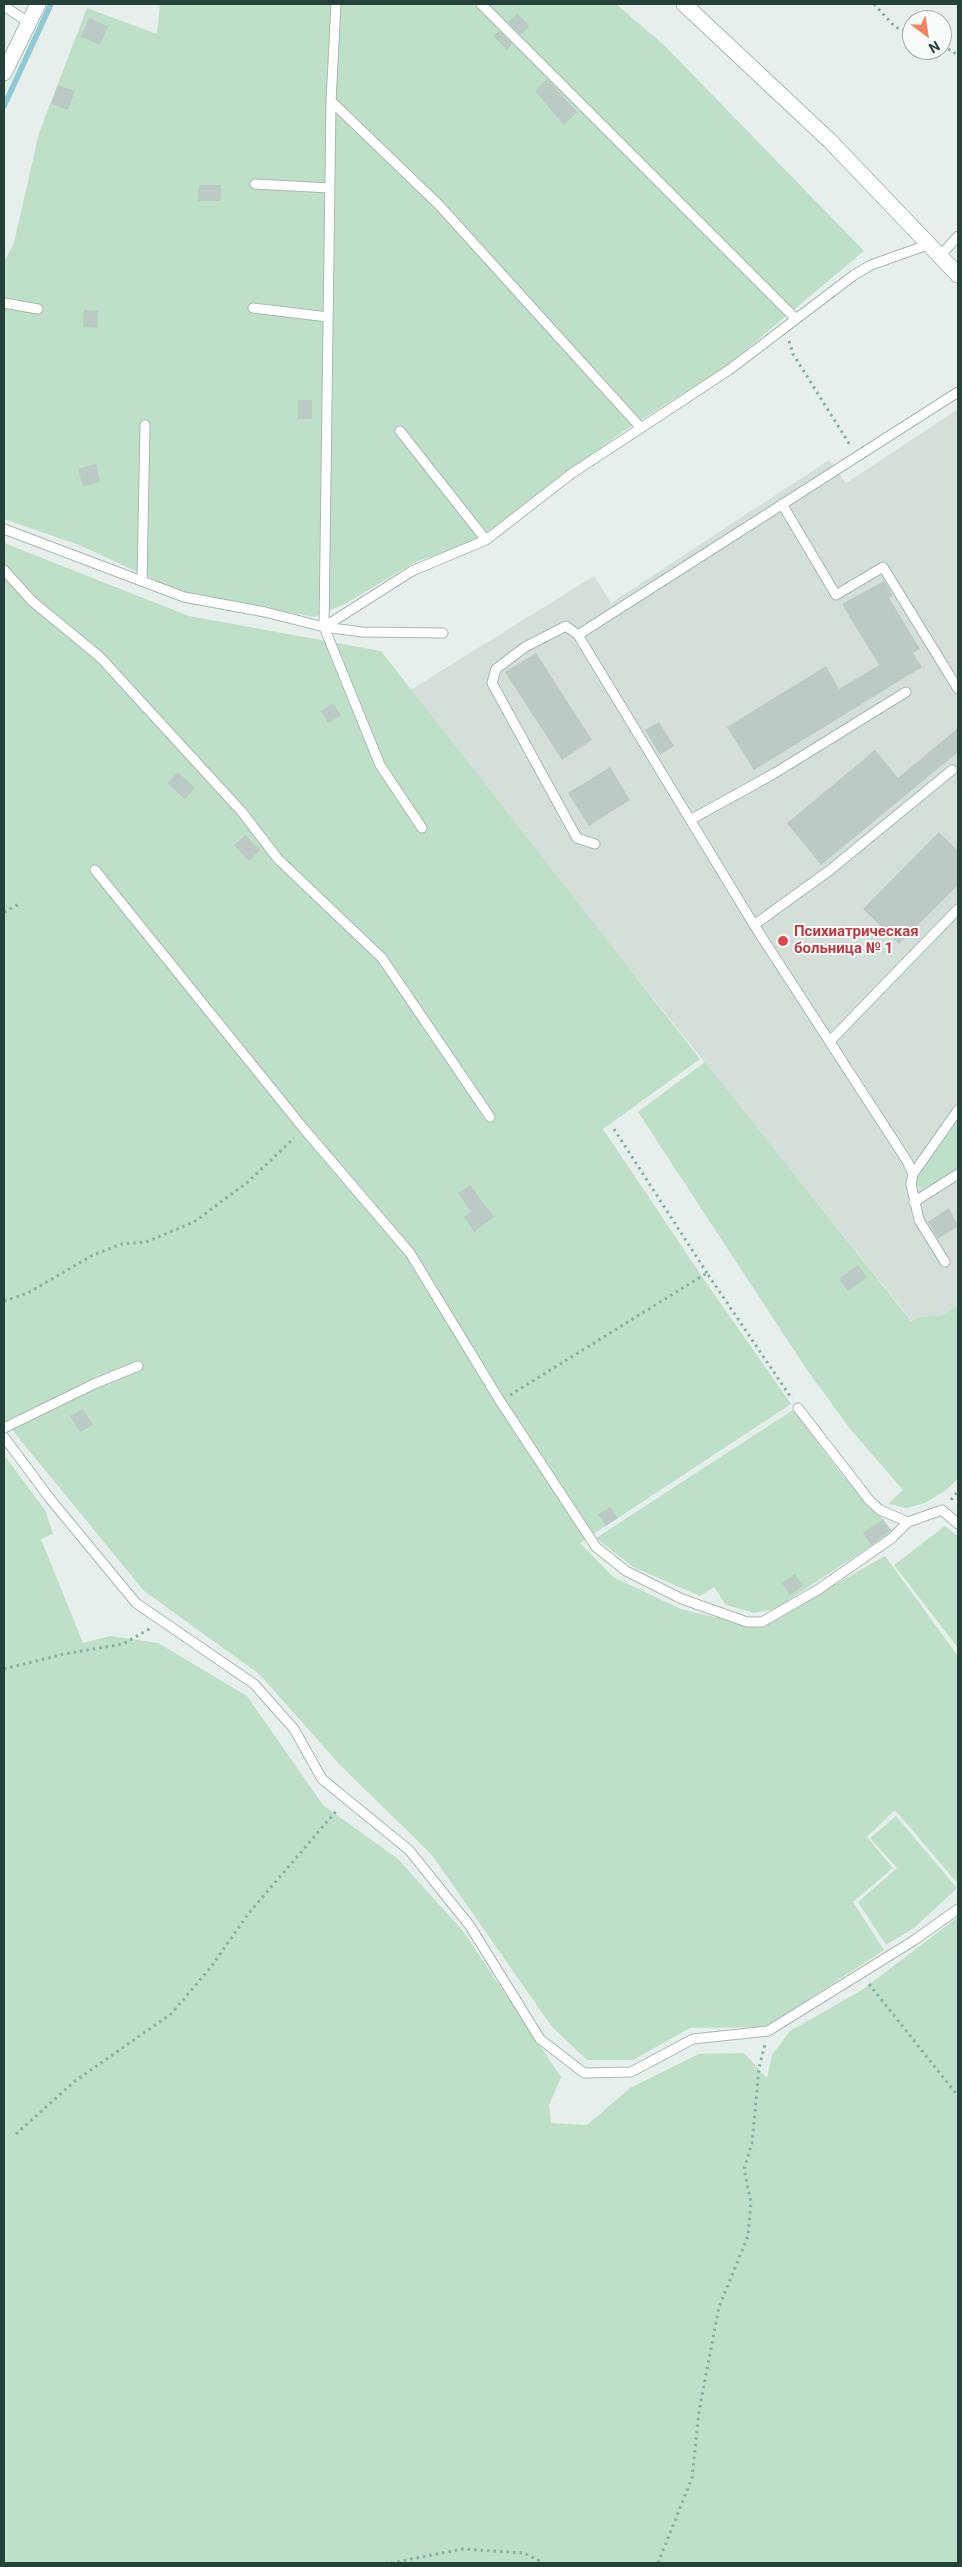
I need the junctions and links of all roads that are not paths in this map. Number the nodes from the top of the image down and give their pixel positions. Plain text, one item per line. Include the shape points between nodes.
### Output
1 (38, 4) edge
2 (336, 4) edge
3 (481, 4) edge
4 (684, 4) edge
5 (4, 6) edge
6 (29, 23) junction
7 (4, 73) edge
8 (331, 101) junction
9 (255, 184) dead end
10 (330, 188) junction
11 (958, 236) edge
12 (930, 244) junction
13 (941, 255) junction
14 (958, 275) edge
15 (4, 303) edge
16 (253, 308) dead end
17 (38, 309) dead end
18 (328, 317) junction
19 (796, 319) junction
20 (958, 392) edge
21 (145, 425) dead end
22 (642, 428) junction
23 (400, 431) dead end
24 (782, 504) junction
25 (4, 529) edge
26 (486, 540) junction
27 (4, 570) edge
28 (142, 581) junction
29 (324, 627) junction
30 (443, 633) dead end
31 (578, 635) junction
32 (958, 689) edge
33 (906, 692) dead end
34 (952, 770) dead end
35 (690, 820) junction
36 (422, 828) dead end
37 (595, 844) dead end
38 (95, 870) dead end
39 (958, 909) edge
40 (754, 925) junction
41 (830, 1040) junction
42 (958, 1110) edge
43 (490, 1117) dead end
44 (913, 1174) junction
45 (958, 1174) edge
46 (914, 1202) junction
47 (945, 1262) dead end
48 (138, 1366) dead end
49 (798, 1408) road end
50 (4, 1428) edge
51 (4, 1437) edge
52 (908, 1522) junction
53 (958, 1524) edge
54 (958, 1909) edge

1 - 6 street
2 - 8 lane
3 - 19 lane
4 - 12 street via 830,141
5 - 6 lane
6 - 7 street
8 - 10 lane
8 - 22 lane via 439,205
9 - 10 lane
10 - 18 lane
11 - 13 lane
12 - 13 street
12 - 19 lane via 871,265
13 - 14 street
15 - 17 lane
16 - 18 lane
18 - 29 lane
19 - 22 lane via 729,370
20 - 24 lane
21 - 28 lane
22 - 26 lane via 572,474
23 - 26 lane
24 - 31 lane
24 - 32 lane via 836,595 883,567
25 - 28 lane
26 - 29 lane via 412,571
27 - 43 lane via 32,601 100,657 242,812 278,859 382,958
28 - 29 lane via 184,597
29 - 30 lane via 362,632
29 - 36 lane via 380,765
31 - 35 lane
31 - 37 lane via 566,626 525,647 496,669 492,683 577,838
33 - 35 lane via 775,773
34 - 40 lane via 830,870
35 - 40 lane
38 - 52 lane via 304,1129 410,1253 500,1401 596,1547 626,1572 674,1595 747,1622 762,1622 819,1589 892,1538
39 - 41 lane
40 - 41 lane
41 - 44 lane
42 - 44 lane
44 - 46 lane
45 - 46 lane
46 - 47 lane via 919,1220
48 - 50 lane
49 - 52 lane via 870,1501 880,1510
51 - 54 lane via 50,1500 136,1603 254,1684 294,1728 322,1779 409,1850 470,1926 540,2039 584,2073 631,2072 693,2039 768,2031 913,1941
52 - 53 lane via 942,1510

